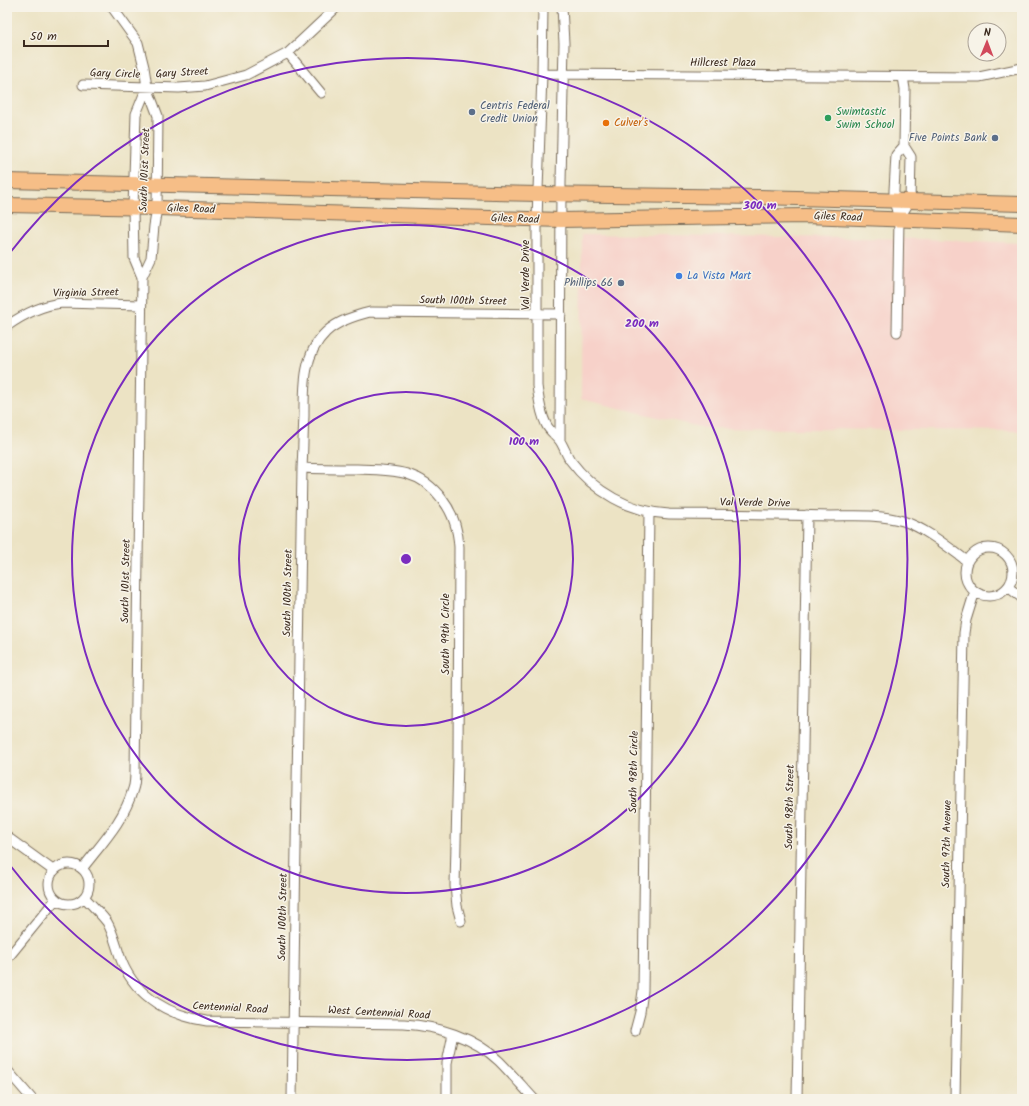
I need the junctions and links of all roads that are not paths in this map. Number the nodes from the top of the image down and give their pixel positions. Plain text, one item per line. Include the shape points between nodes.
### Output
1 (112, 7) edge
2 (337, 7) edge
3 (543, 7) edge
4 (562, 7) edge
5 (288, 53) junction
6 (1022, 68) edge
7 (542, 74) junction
8 (563, 74) junction
9 (903, 77) junction
10 (83, 85) dead end
11 (146, 87) junction
12 (321, 93) dead end
13 (904, 146) junction
14 (7, 181) edge
15 (134, 184) junction
16 (158, 184) junction
17 (538, 194) junction
18 (561, 195) junction
19 (894, 201) junction
20 (910, 201) junction
21 (1022, 204) edge
22 (7, 205) edge
23 (133, 208) junction
24 (157, 208) junction
25 (537, 219) junction
26 (899, 219) junction
27 (561, 220) junction
28 (1022, 224) edge
29 (142, 277) junction
30 (141, 305) junction
31 (538, 314) junction
32 (561, 314) junction
33 (9, 324) edge
34 (897, 332) dead end
35 (560, 441) junction
36 (302, 468) junction
37 (649, 512) junction
38 (807, 515) junction
39 (967, 561) junction
40 (1008, 587) junction
41 (975, 591) junction
42 (1022, 598) edge
43 (7, 837) edge
44 (82, 869) junction
45 (54, 871) junction
46 (84, 897) junction
47 (56, 899) junction
48 (461, 921) dead end
49 (7, 959) edge
50 (293, 1022) junction
51 (635, 1031) dead end
52 (453, 1034) junction
53 (7, 1070) edge
54 (32, 1099) edge
55 (292, 1099) edge
56 (447, 1099) edge
57 (534, 1099) edge
58 (797, 1099) edge
59 (955, 1099) edge

1 - 11 street, South 101st Street via 138,43
2 - 5 street, Gary Street
3 - 7 street, Val Verde Drive
4 - 8 street, Val Verde Drive
5 - 11 street, Gary Street via 246,75 205,86
5 - 12 street
6 - 9 street, Hillcrest Plaza via 979,77
7 - 8 street, Hillcrest Plaza
7 - 17 street, Val Verde Drive
8 - 9 street, Hillcrest Plaza
8 - 18 street, Val Verde Drive
9 - 13 street
10 - 11 street, Gary Circle
11 - 15 street, South 101st Street via 136,114
11 - 16 street, South 101st Street via 158,116
13 - 19 street via 896,155
13 - 20 street via 911,157
14 - 15 main road, Giles Road
15 - 16 main road, Giles Road
15 - 23 street, South 101st Street
16 - 17 main road, Giles Road
16 - 24 street, South 101st Street
17 - 18 main road, Giles Road
17 - 25 street, Val Verde Drive
18 - 19 main road, Giles Road
18 - 27 street, Val Verde Drive
19 - 20 main road, Giles Road
19 - 26 street
20 - 21 main road, Giles Road
20 - 26 street
22 - 23 main road, Giles Road
23 - 24 main road, Giles Road
23 - 29 street, South 101st Street via 134,258
24 - 25 main road, Giles Road
24 - 29 street, South 101st Street via 151,258
25 - 27 main road, Giles Road
25 - 31 street, Val Verde Drive
26 - 27 main road, Giles Road via 772,216
26 - 28 main road, Giles Road
26 - 34 street
27 - 32 street, Val Verde Drive
29 - 30 street, South 101st Street
30 - 33 street, Virginia Street via 51,304 21,316
30 - 44 street, South 101st Street via 134,788 126,809 114,828
31 - 32 street, South 100th Street
31 - 35 street, Val Verde Drive via 537,386 540,404 547,425
31 - 36 street, South 100th Street via 383,312 364,314 337,323 325,332 315,345 308,363 304,387
32 - 35 street, Val Verde Drive
35 - 37 street, Val Verde Drive via 577,469 592,484 615,499
36 - 48 street, South 99th Circle via 388,470 408,474 432,487 452,514 459,547 455,886
36 - 50 street, South 100th Street
37 - 38 street, Val Verde Drive
37 - 51 street, South 98th Circle via 643,991
38 - 39 street, Val Verde Drive via 877,517 903,521 923,530
38 - 58 street, South 98th Street
39 - 40 street via 984,548 997,549 1004,553 1014,572
39 - 41 street via 965,575
40 - 41 street via 991,596
40 - 42 street
41 - 59 street, South 97th Avenue via 964,633
43 - 45 street
44 - 45 street via 70,864 58,867
44 - 46 street via 88,880
45 - 47 street via 49,882
46 - 47 street via 67,904
46 - 50 street, Centennial Road via 108,924 132,980 143,993 170,1011 207,1021
47 - 49 street
50 - 52 street, West Centennial Road via 414,1025
50 - 55 street, South 100th Street
52 - 56 street via 447,1063
52 - 57 street, West Centennial Road via 491,1054
53 - 54 street

